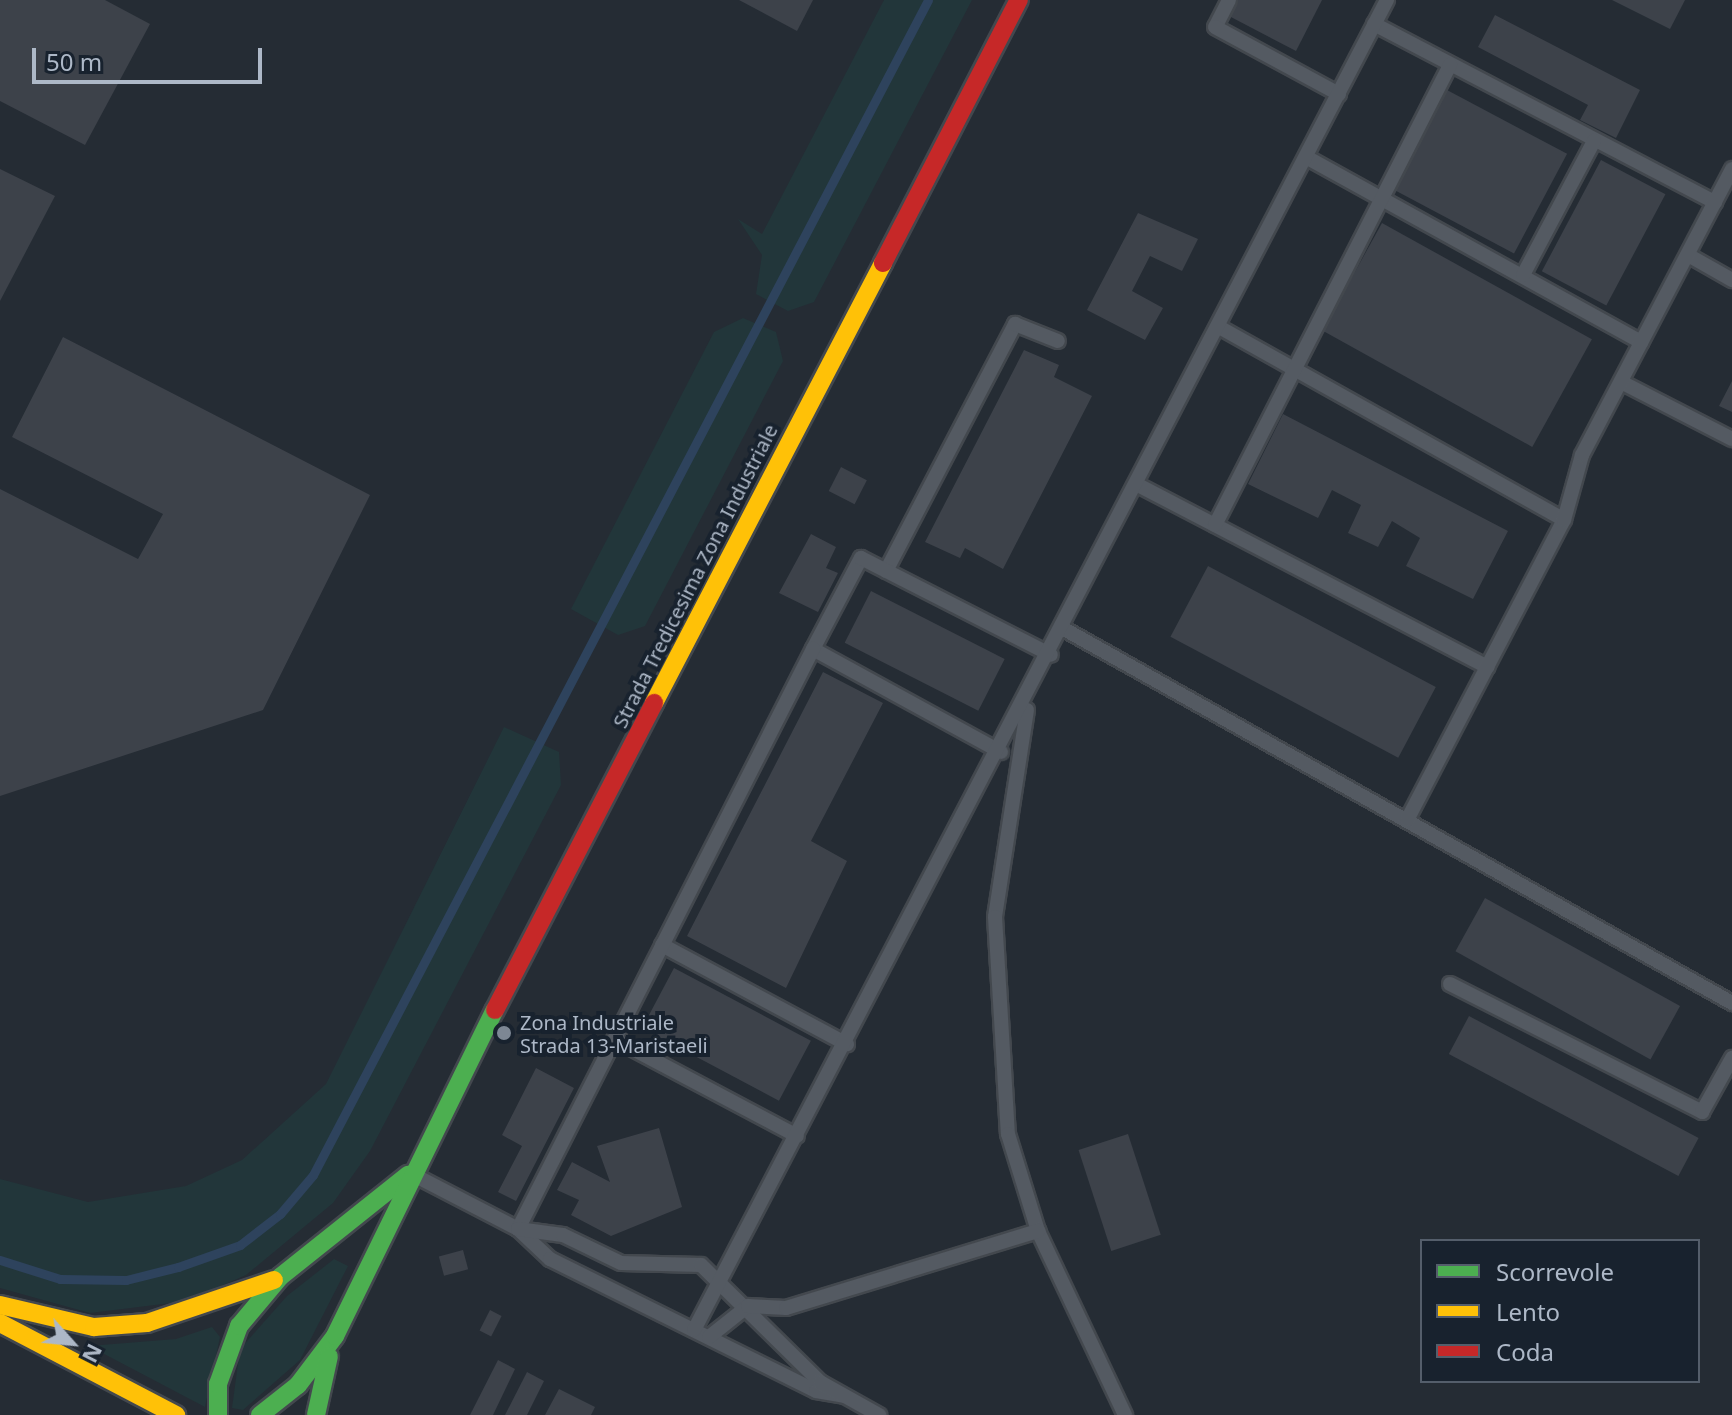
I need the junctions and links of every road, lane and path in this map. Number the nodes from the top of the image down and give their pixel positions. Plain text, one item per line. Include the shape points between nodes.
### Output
1 (1019, 0) edge
2 (1229, 0) edge
3 (1387, 0) edge
4 (1374, 24) junction
5 (1450, 65) junction
6 (1339, 94) junction
7 (1594, 141) junction
8 (1306, 157) junction
9 (1732, 169) edge
10 (1380, 197) junction
11 (1715, 202) junction
12 (1688, 255) junction
13 (1523, 275) junction
14 (1732, 280) edge
15 (1219, 327) junction
16 (1058, 341) dead end
17 (1641, 342) junction
18 (1295, 370) junction
19 (1621, 382) junction
20 (1732, 439) edge
21 (1138, 485) junction
22 (1564, 520) junction
23 (1215, 525) junction
24 (886, 571) junction
25 (1064, 629) junction
26 (813, 649) junction
27 (1051, 655) junction
28 (1487, 667) junction
29 (1029, 698) junction
30 (1001, 752) junction
31 (1407, 820) junction
32 (662, 945) junction
33 (1450, 984) dead end
34 (1732, 1003) edge
35 (614, 1039) junction
36 (847, 1044) junction
37 (1732, 1058) edge
38 (797, 1136) junction
39 (410, 1173) junction
40 (518, 1229) junction
41 (1038, 1231) junction
42 (280, 1277) junction
43 (723, 1278) junction
44 (0, 1305) edge
45 (748, 1306) junction
46 (0, 1323) edge
47 (694, 1330) junction
48 (335, 1336) junction
49 (709, 1337) junction
50 (843, 1396) junction
51 (176, 1415) edge
52 (218, 1415) edge
53 (260, 1415) edge
54 (316, 1415) edge
55 (879, 1415) edge
56 (1125, 1415) edge

1 - 39 street, Strada Tredicesima Zona Industriale
2 - 6 lane via 1215,27
3 - 4 lane
4 - 5 lane
4 - 6 lane
5 - 7 lane
5 - 10 lane
6 - 8 lane
7 - 11 lane
7 - 13 lane
8 - 10 lane
8 - 15 lane
9 - 11 lane
10 - 13 lane
10 - 18 lane
11 - 12 lane
12 - 14 lane
12 - 17 lane
13 - 17 lane
15 - 18 lane
15 - 21 lane
16 - 24 lane via 1015,324
17 - 19 lane
18 - 22 lane
18 - 23 lane
19 - 20 lane
19 - 22 lane via 1582,455
21 - 23 lane
21 - 25 lane
22 - 28 lane
23 - 28 lane
24 - 26 lane via 861,558
24 - 27 lane
25 - 27 lane
25 - 31 lane
26 - 30 lane
26 - 32 lane
27 - 29 lane
28 - 31 lane
29 - 30 lane
29 - 41 lane via 995,917 1008,1134
30 - 36 lane
31 - 34 lane
32 - 35 lane
32 - 36 lane
33 - 37 lane via 1702,1112
35 - 38 lane
35 - 40 lane
36 - 38 lane
38 - 43 lane
39 - 40 lane
39 - 42 street via 355,1224
39 - 48 street via 391,1234
40 - 43 lane via 563,1235 621,1263 701,1265
40 - 47 lane via 550,1259
41 - 45 lane via 786,1308
41 - 56 lane
42 - 44 street via 147,1323 94,1327
42 - 52 street via 239,1326 225,1355
43 - 45 lane
43 - 47 lane
45 - 49 lane
45 - 50 lane via 820,1382
46 - 51 street
47 - 49 lane
48 - 53 street via 298,1385
48 - 54 street
49 - 50 lane
50 - 55 lane

